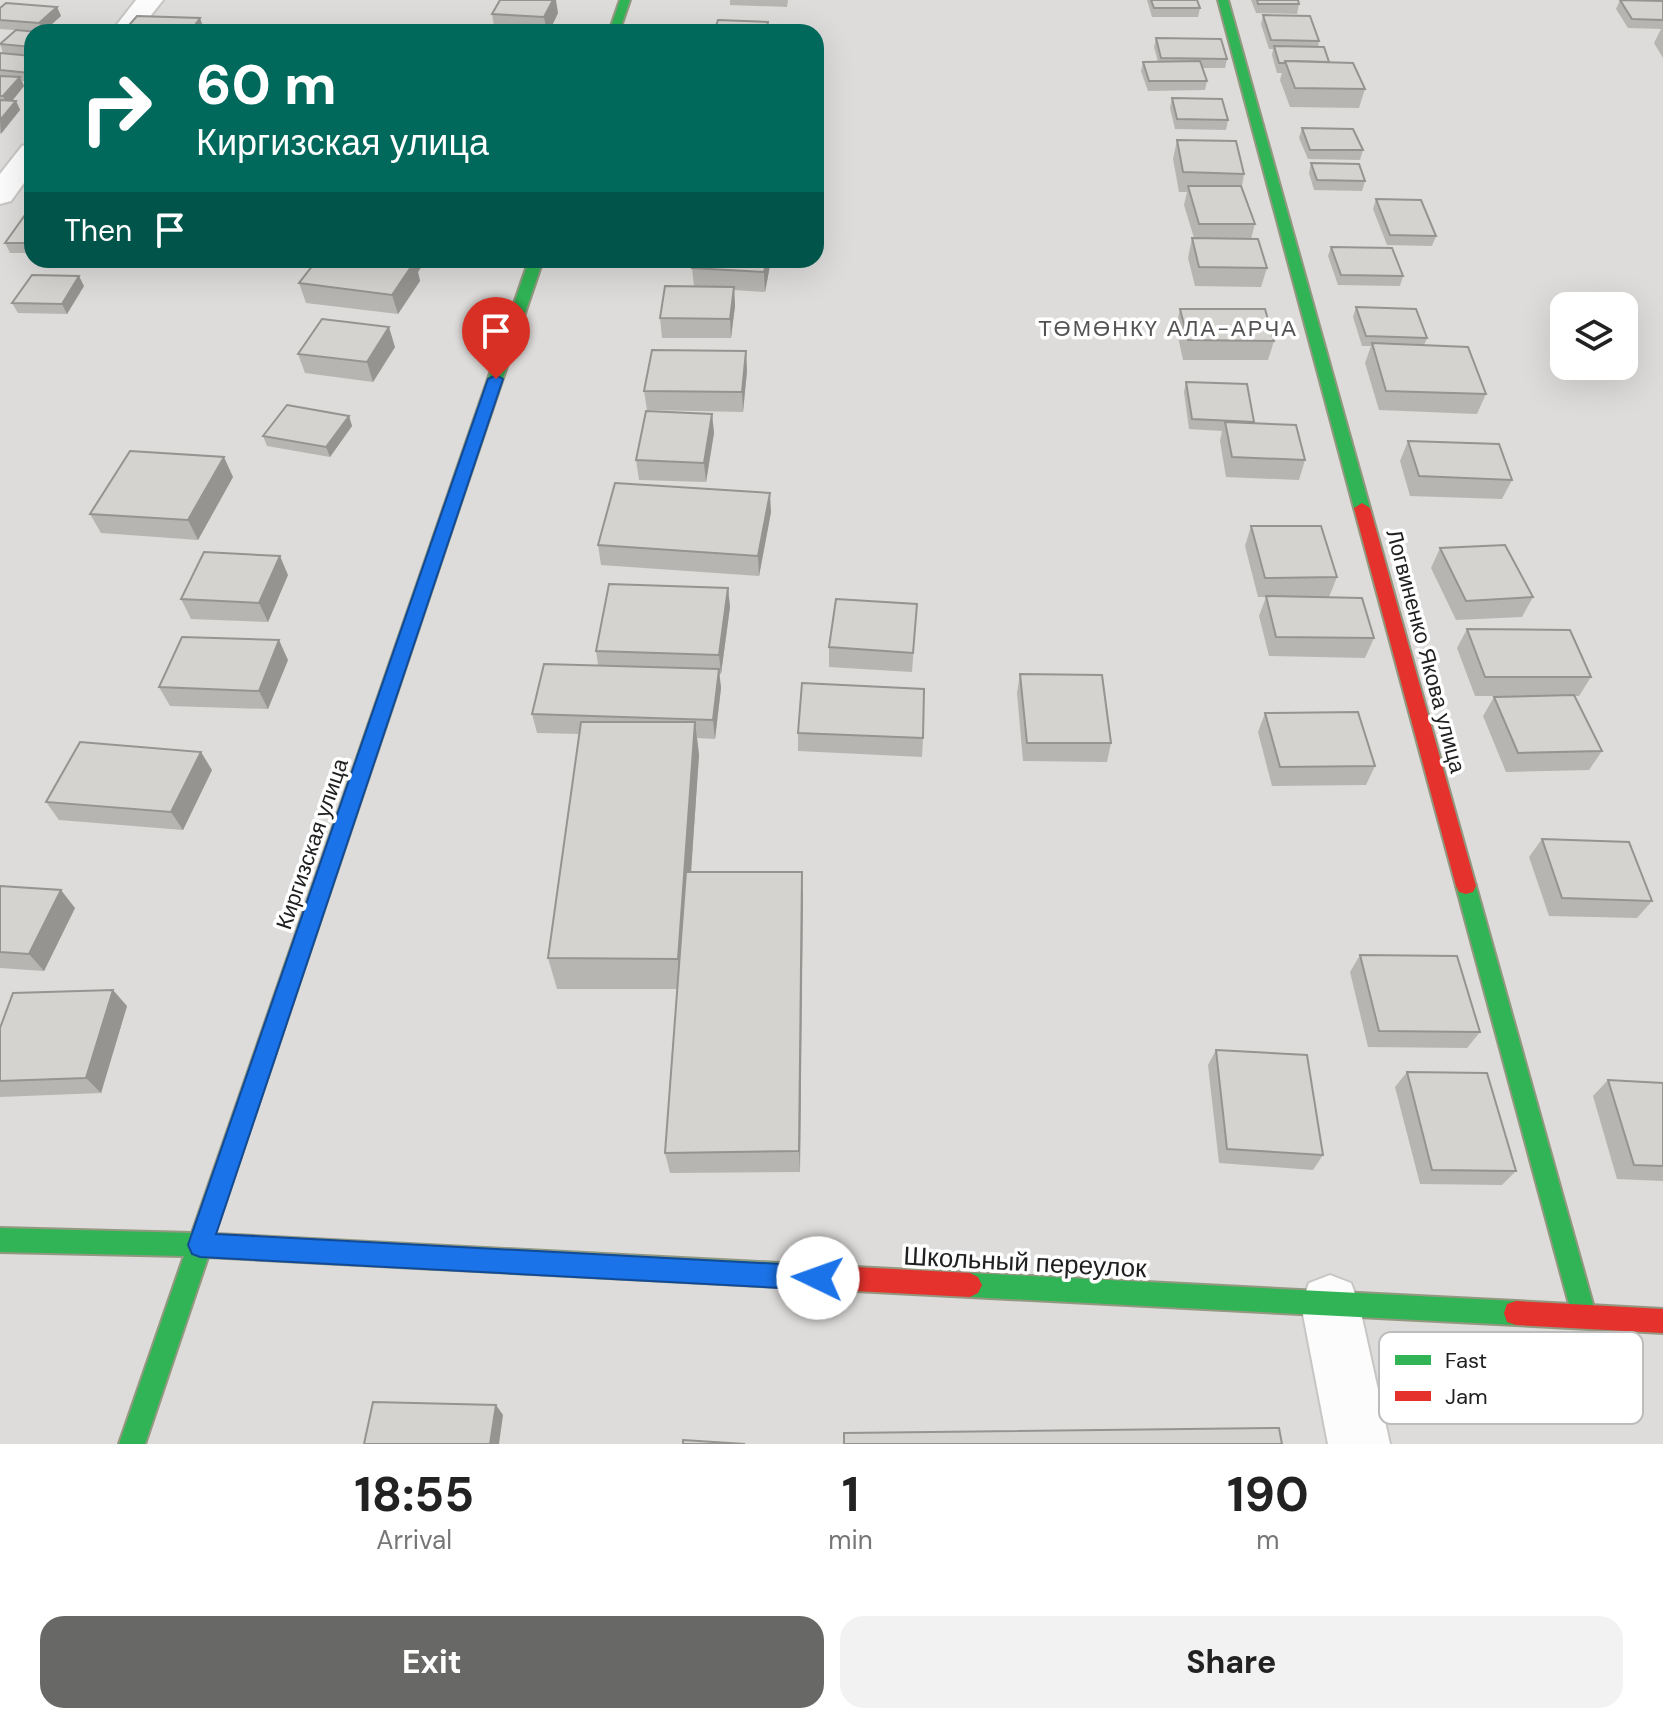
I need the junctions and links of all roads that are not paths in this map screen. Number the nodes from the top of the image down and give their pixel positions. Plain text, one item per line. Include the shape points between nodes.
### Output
1 (150, 0) edge
2 (625, 0) edge
3 (1223, 0) edge
4 (130, 24) edge
5 (617, 24) edge
6 (24, 163) edge
7 (0, 195) edge
8 (533, 268) edge
9 (0, 1240) edge
10 (200, 1245) junction
11 (1330, 1304) junction
12 (1584, 1315) junction
13 (1663, 1321) edge
14 (132, 1444) edge
15 (1359, 1444) edge

1 - 4 street
2 - 5 street
3 - 12 street, Логвиненко Якова улица
6 - 7 street
8 - 10 street, Киргизская улица
9 - 10 street, Школьный переулок
10 - 11 street, Школьный переулок
10 - 14 street, Киргизская улица
11 - 12 street, Школьный переулок
11 - 15 street
12 - 13 street, Школьный переулок

